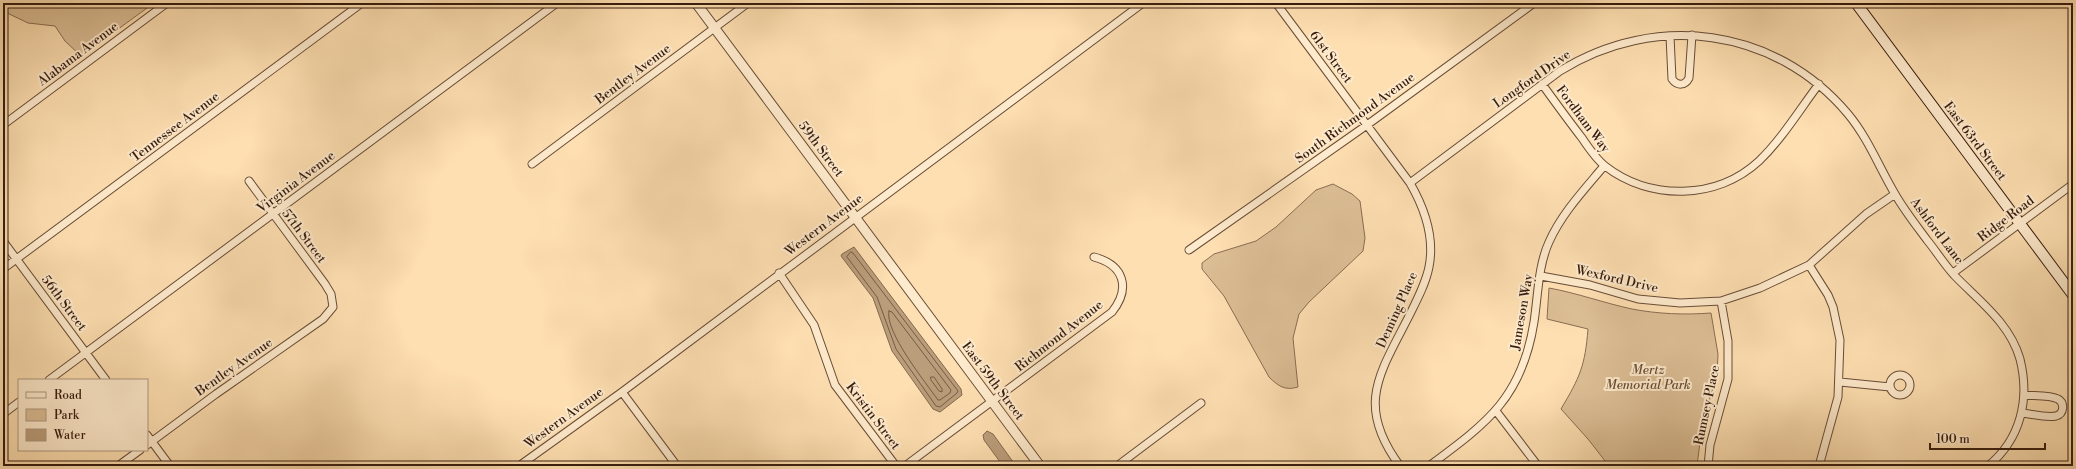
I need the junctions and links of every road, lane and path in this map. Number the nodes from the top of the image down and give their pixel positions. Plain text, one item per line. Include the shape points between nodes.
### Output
1 (167, 3) edge
2 (362, 3) edge
3 (557, 3) edge
4 (696, 3) edge
5 (748, 3) edge
6 (1144, 3) edge
7 (1276, 3) edge
8 (1534, 3) edge
9 (1856, 3) edge
10 (714, 28) junction
11 (1692, 35) junction
12 (1670, 36) junction
13 (1542, 84) junction
14 (1819, 84) junction
15 (3, 125) edge
16 (1367, 125) junction
17 (532, 164) dead end
18 (1604, 166) junction
19 (248, 181) dead end
20 (1410, 183) junction
21 (2073, 184) edge
22 (1895, 194) junction
23 (273, 214) junction
24 (855, 217) junction
25 (2020, 223) junction
26 (3, 241) edge
27 (1189, 250) dead end
28 (1094, 257) dead end
29 (17, 259) junction
30 (1809, 265) junction
31 (3, 269) edge
32 (779, 273) junction
33 (1953, 273) junction
34 (1541, 276) junction
35 (2073, 295) edge
36 (1721, 301) junction
37 (333, 307) joint
38 (925, 311) joint
39 (86, 353) junction
40 (50, 379) edge
41 (105, 379) edge
42 (1840, 382) junction
43 (1890, 387) dead end
44 (622, 392) junction
45 (2024, 395) junction
46 (993, 402) junction
47 (18, 403) edge
48 (1201, 403) dead end
49 (1496, 411) junction
50 (2022, 413) junction
51 (3, 414) edge
52 (150, 443) edge
53 (139, 451) edge
54 (118, 466) edge
55 (170, 466) edge
56 (519, 466) edge
57 (677, 466) edge
58 (896, 466) edge
59 (905, 466) edge
60 (1040, 466) edge
61 (1118, 466) edge
62 (1400, 466) edge
63 (1429, 466) edge
64 (1538, 466) edge
65 (1708, 466) edge
66 (1819, 466) edge
67 (1988, 466) edge

1 - 15 street, Alabama Avenue
2 - 29 street, Tennessee Avenue
3 - 23 street, Virginia Avenue
4 - 10 street, 59th Street
5 - 10 street, Bentley Avenue
6 - 24 street, Western Avenue
7 - 16 street, 61st Street
8 - 16 street, South Richmond Avenue
9 - 25 main road, East 63rd Street
10 - 17 street, Bentley Avenue
10 - 24 street, 59th Street
11 - 12 street, Longford Drive
11 - 12 street via 1689,78 1681,84 1672,79
11 - 14 street, Longford Drive via 1714,37 1752,47 1784,62
12 - 13 street, Longford Drive via 1608,47 1570,65
13 - 18 street, Fordham Way
13 - 20 street, Longford Drive
14 - 18 street, Fordham Way via 1760,160 1737,177 1719,185 1693,191 1662,190 1630,180
14 - 22 street, Ashford Lane via 1858,128
16 - 20 street, Deming Place
16 - 27 street, South Richmond Avenue
18 - 34 street, Jameson Way via 1558,225 1546,251
19 - 23 street, 57th Street
20 - 62 street, Deming Place via 1422,203 1428,224 1429,267 1375,392 1378,427 1388,449
21 - 25 street, Ridge Road
22 - 30 street, Wexford Drive via 1866,214
22 - 33 street, Ashford Lane
23 - 37 street, 57th Street via 325,284
23 - 39 street, Virginia Avenue
24 - 32 street, Western Avenue
24 - 38 street, 59th Street
25 - 33 street, Ridge Road
25 - 35 main road, East 63rd Street
26 - 29 street, 56th Street
28 - 46 street, Richmond Avenue via 1105,260 1120,273 1122,288 1118,303 1095,325
29 - 31 street, Tennessee Avenue
29 - 39 street, 56th Street
30 - 36 street, Wexford Drive via 1766,286
30 - 42 street via 1828,295 1836,317 1840,340
32 - 44 street, Western Avenue
32 - 58 street, Kristin Street via 814,325 835,385
33 - 45 street, Ashford Lane via 1996,317 2010,336 2020,359
34 - 36 street, Wexford Drive via 1590,285 1638,299
34 - 49 street, Jameson Way via 1526,358 1514,385
36 - 65 street, Rumsey Place via 1728,341 1728,379 1710,445
37 - 52 street, Bentley Avenue via 324,319
38 - 46 street, East 59th Street
39 - 40 street, Virginia Avenue
39 - 41 street, 56th Street
42 - 43 street
42 - 66 street
44 - 56 street, Western Avenue
44 - 57 street
45 - 50 street, Ashford Lane
45 - 50 street via 2057,398 2063,408 2056,416
46 - 59 street, Richmond Avenue
46 - 60 street, East 59th Street
47 - 51 street
48 - 61 street
49 - 63 street, Jameson Way via 1481,427
49 - 64 street
50 - 67 street, Ashford Lane via 2020,423 2006,449
52 - 55 street
53 - 54 street

